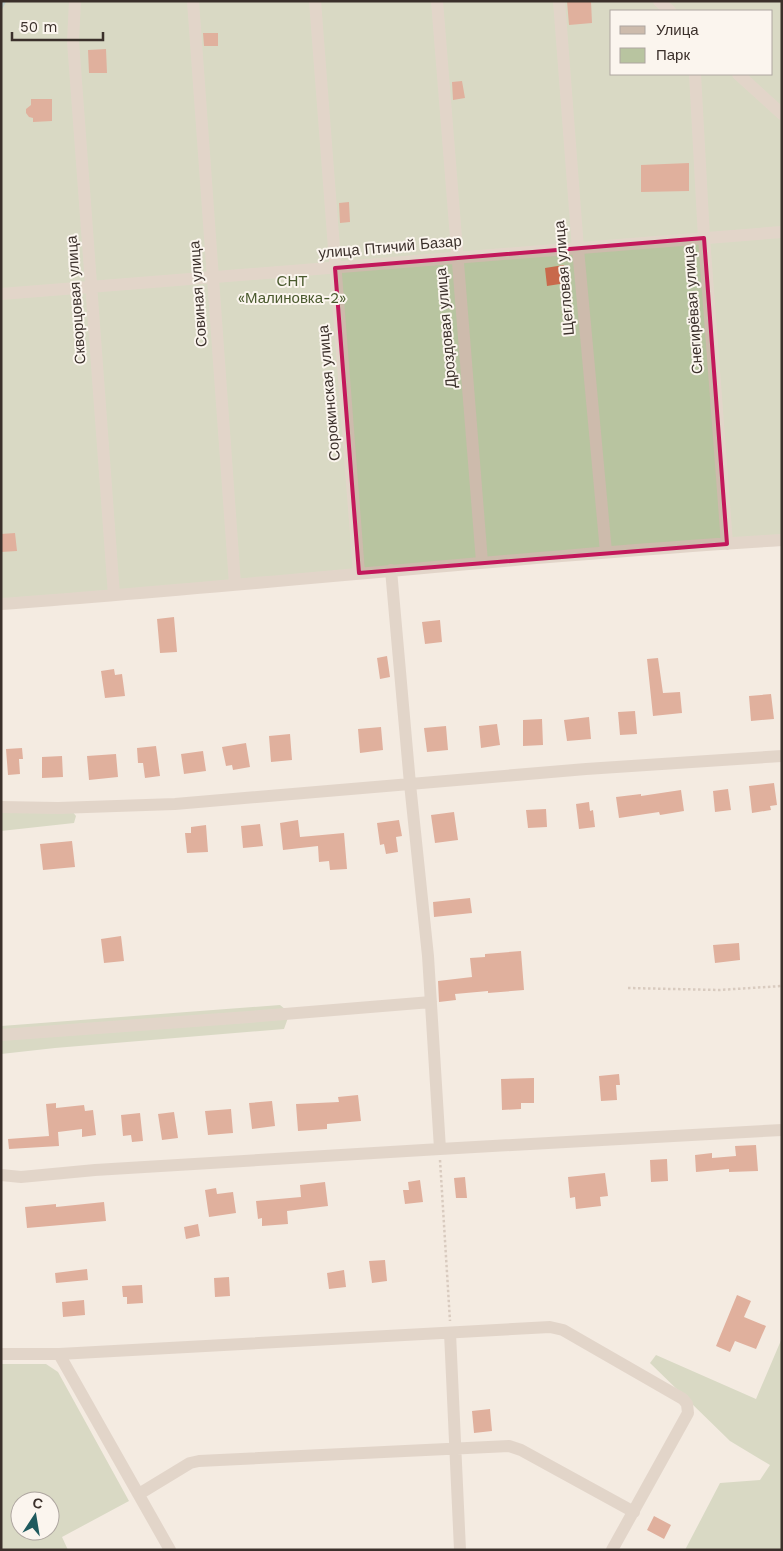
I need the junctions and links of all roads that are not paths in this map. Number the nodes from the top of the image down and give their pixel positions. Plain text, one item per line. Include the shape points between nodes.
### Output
1 (75, 1) edge
2 (193, 1) edge
3 (315, 1) edge
4 (437, 1) edge
5 (559, 1) edge
6 (659, 1) edge
7 (669, 10) edge
8 (695, 75) edge
9 (739, 75) edge
10 (782, 114) edge
11 (782, 232) edge
12 (704, 238) junction
13 (578, 248) junction
14 (457, 258) junction
15 (335, 268) junction
16 (213, 278) junction
17 (91, 287) junction
18 (1, 294) edge
19 (782, 540) edge
20 (727, 544) junction
21 (606, 552) junction
22 (482, 562) junction
23 (391, 570) junction
24 (359, 573) junction
25 (235, 584) junction
26 (114, 595) junction
27 (1, 604) edge
28 (782, 756) edge
29 (410, 784) junction
30 (1, 808) edge
31 (430, 1002) junction
32 (1, 1035) edge
33 (782, 1130) edge
34 (440, 1149) junction
35 (1, 1175) edge
36 (450, 1333) junction
37 (1, 1354) edge
38 (59, 1354) junction
39 (455, 1448) junction
40 (139, 1494) junction
41 (634, 1512) junction
42 (170, 1550) edge
43 (460, 1550) edge
44 (612, 1550) edge

1 - 17 street, Скворцовая улица via 73,41
2 - 16 street, Совиная улица
3 - 15 street, Сорокинская улица
4 - 14 street, Дроздовая улица
5 - 13 street, Щегловая улица
6 - 7 street
8 - 12 street, Снегирёвая улица
9 - 10 street
11 - 12 street, улица Птичий Базар
12 - 13 street, улица Птичий Базар
12 - 20 street, Снегирёвая улица
13 - 14 street, улица Птичий Базар
13 - 21 street, Щегловая улица
14 - 15 street, улица Птичий Базар
14 - 22 street, Дроздовая улица
15 - 16 street, улица Птичий Базар
15 - 24 street, Сорокинская улица
16 - 17 street, улица Птичий Базар
16 - 25 street, Совиная улица
17 - 18 street, улица Птичий Базар
17 - 26 street, Скворцовая улица
19 - 20 street
20 - 21 street
21 - 22 street
22 - 23 street
23 - 24 street
23 - 29 street
24 - 25 street
25 - 26 street
26 - 27 street
28 - 29 street
29 - 30 street via 175,804
29 - 31 street
31 - 32 street
31 - 34 street
33 - 34 street
34 - 35 street via 21,1177
36 - 38 street
36 - 39 street
36 - 41 street via 550,1327 563,1330 683,1399 688,1413
37 - 38 street
38 - 40 street
39 - 40 street via 199,1461 190,1463
39 - 41 street via 509,1446 521,1450
39 - 43 street
40 - 42 street
41 - 44 street

